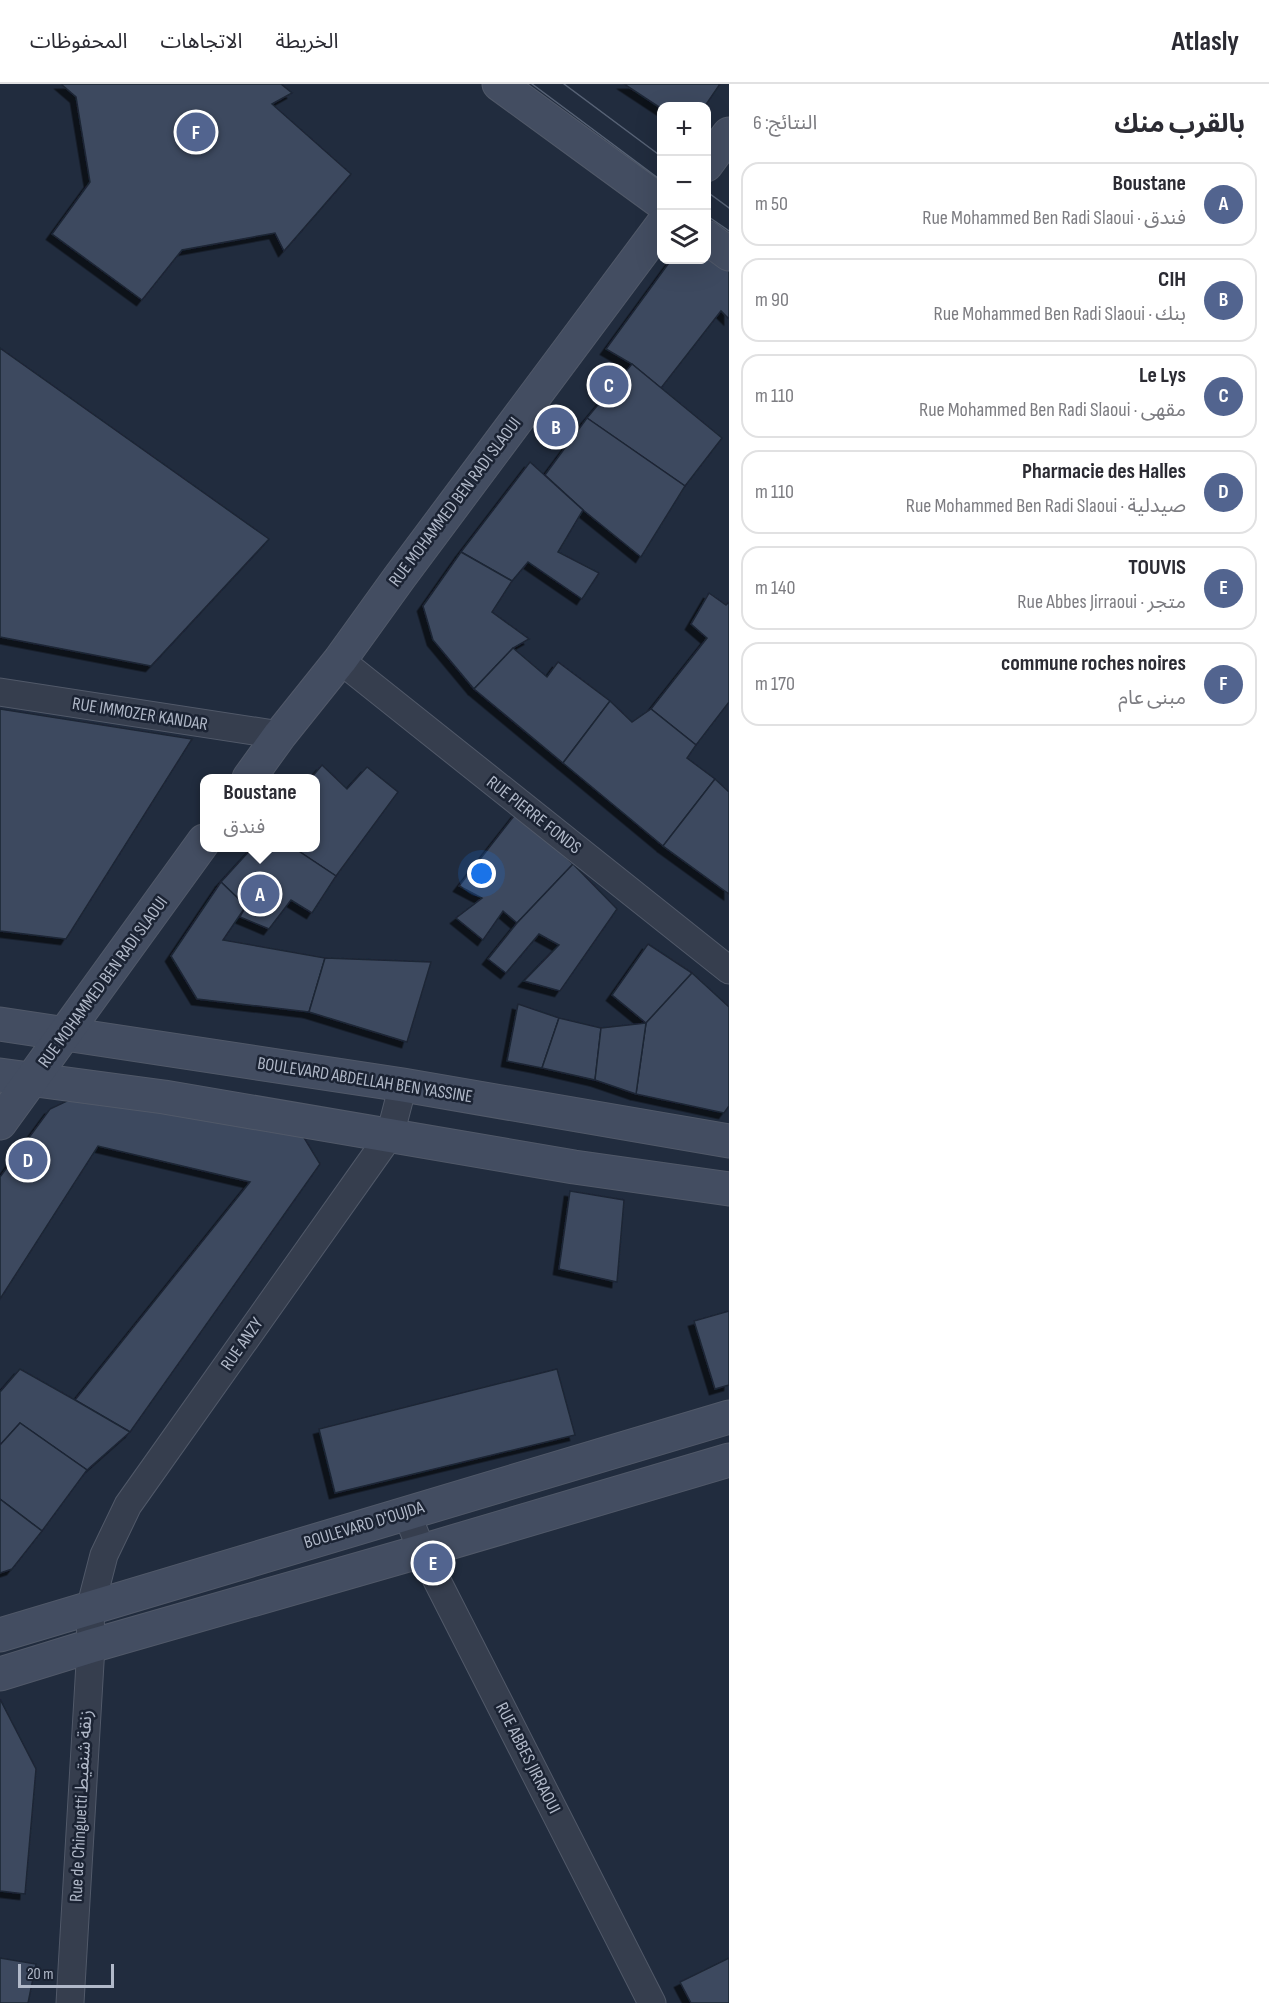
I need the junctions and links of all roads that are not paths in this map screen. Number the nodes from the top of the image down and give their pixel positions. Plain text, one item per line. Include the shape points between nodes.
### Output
1 (500, 84) edge
2 (729, 134) edge
3 (711, 158) edge
4 (657, 198) edge
5 (657, 232) edge
6 (711, 241) edge
7 (729, 254) edge
8 (340, 660) junction
9 (0, 692) edge
10 (280, 735) junction
11 (252, 774) edge
12 (200, 847) edge
13 (729, 970) edge
14 (0, 1024) edge
15 (67, 1033) junction
16 (0, 1075) edge
17 (33, 1079) junction
18 (403, 1085) junction
19 (590, 1116) junction
20 (0, 1123) edge
21 (390, 1135) junction
22 (729, 1141) edge
23 (574, 1167) junction
24 (729, 1189) edge
25 (724, 1418) edge
26 (729, 1458) edge
27 (406, 1512) junction
28 (422, 1551) junction
29 (90, 1609) junction
30 (0, 1635) edge
31 (90, 1646) junction
32 (0, 1674) edge
33 (70, 2003) edge
34 (652, 2003) edge

1 - 4 street
2 - 3 street
5 - 8 street, RUE MOHAMMED BEN RADI SLAOUI
6 - 7 street
8 - 10 street, RUE MOHAMMED BEN RADI SLAOUI
8 - 13 street, RUE PIERRE FONDS
9 - 10 street, RUE IMMOZER KANDAR
10 - 11 street, RUE MOHAMMED BEN RADI SLAOUI
12 - 15 street, RUE MOHAMMED BEN RADI SLAOUI
14 - 15 street, BOULEVARD ABDELLAH BEN YASSINE
15 - 17 street, RUE MOHAMMED BEN RADI SLAOUI
15 - 18 street, BOULEVARD ABDELLAH BEN YASSINE
16 - 17 street
17 - 20 street, RUE MOHAMMED BEN RADI SLAOUI
17 - 21 street
18 - 19 street, BOULEVARD ABDELLAH BEN YASSINE
18 - 21 street, RUE ANZY
19 - 22 street, BOULEVARD ABDELLAH BEN YASSINE
19 - 23 street
21 - 23 street
21 - 29 street, RUE ANZY via 128,1505 104,1555
23 - 24 street
25 - 26 street
25 - 27 street, BOULEVARD D'OUJDA
26 - 28 street
27 - 28 street, RUE ABBES JIRRAOUI
27 - 29 street, BOULEVARD D'OUJDA
28 - 31 street
28 - 34 street, RUE ABBES JIRRAOUI
29 - 30 street, BOULEVARD D'OUJDA
29 - 31 street, Rue de Chinguetti زنقة شنقيط
31 - 32 street
31 - 33 street, Rue de Chinguetti زنقة شنقيط

